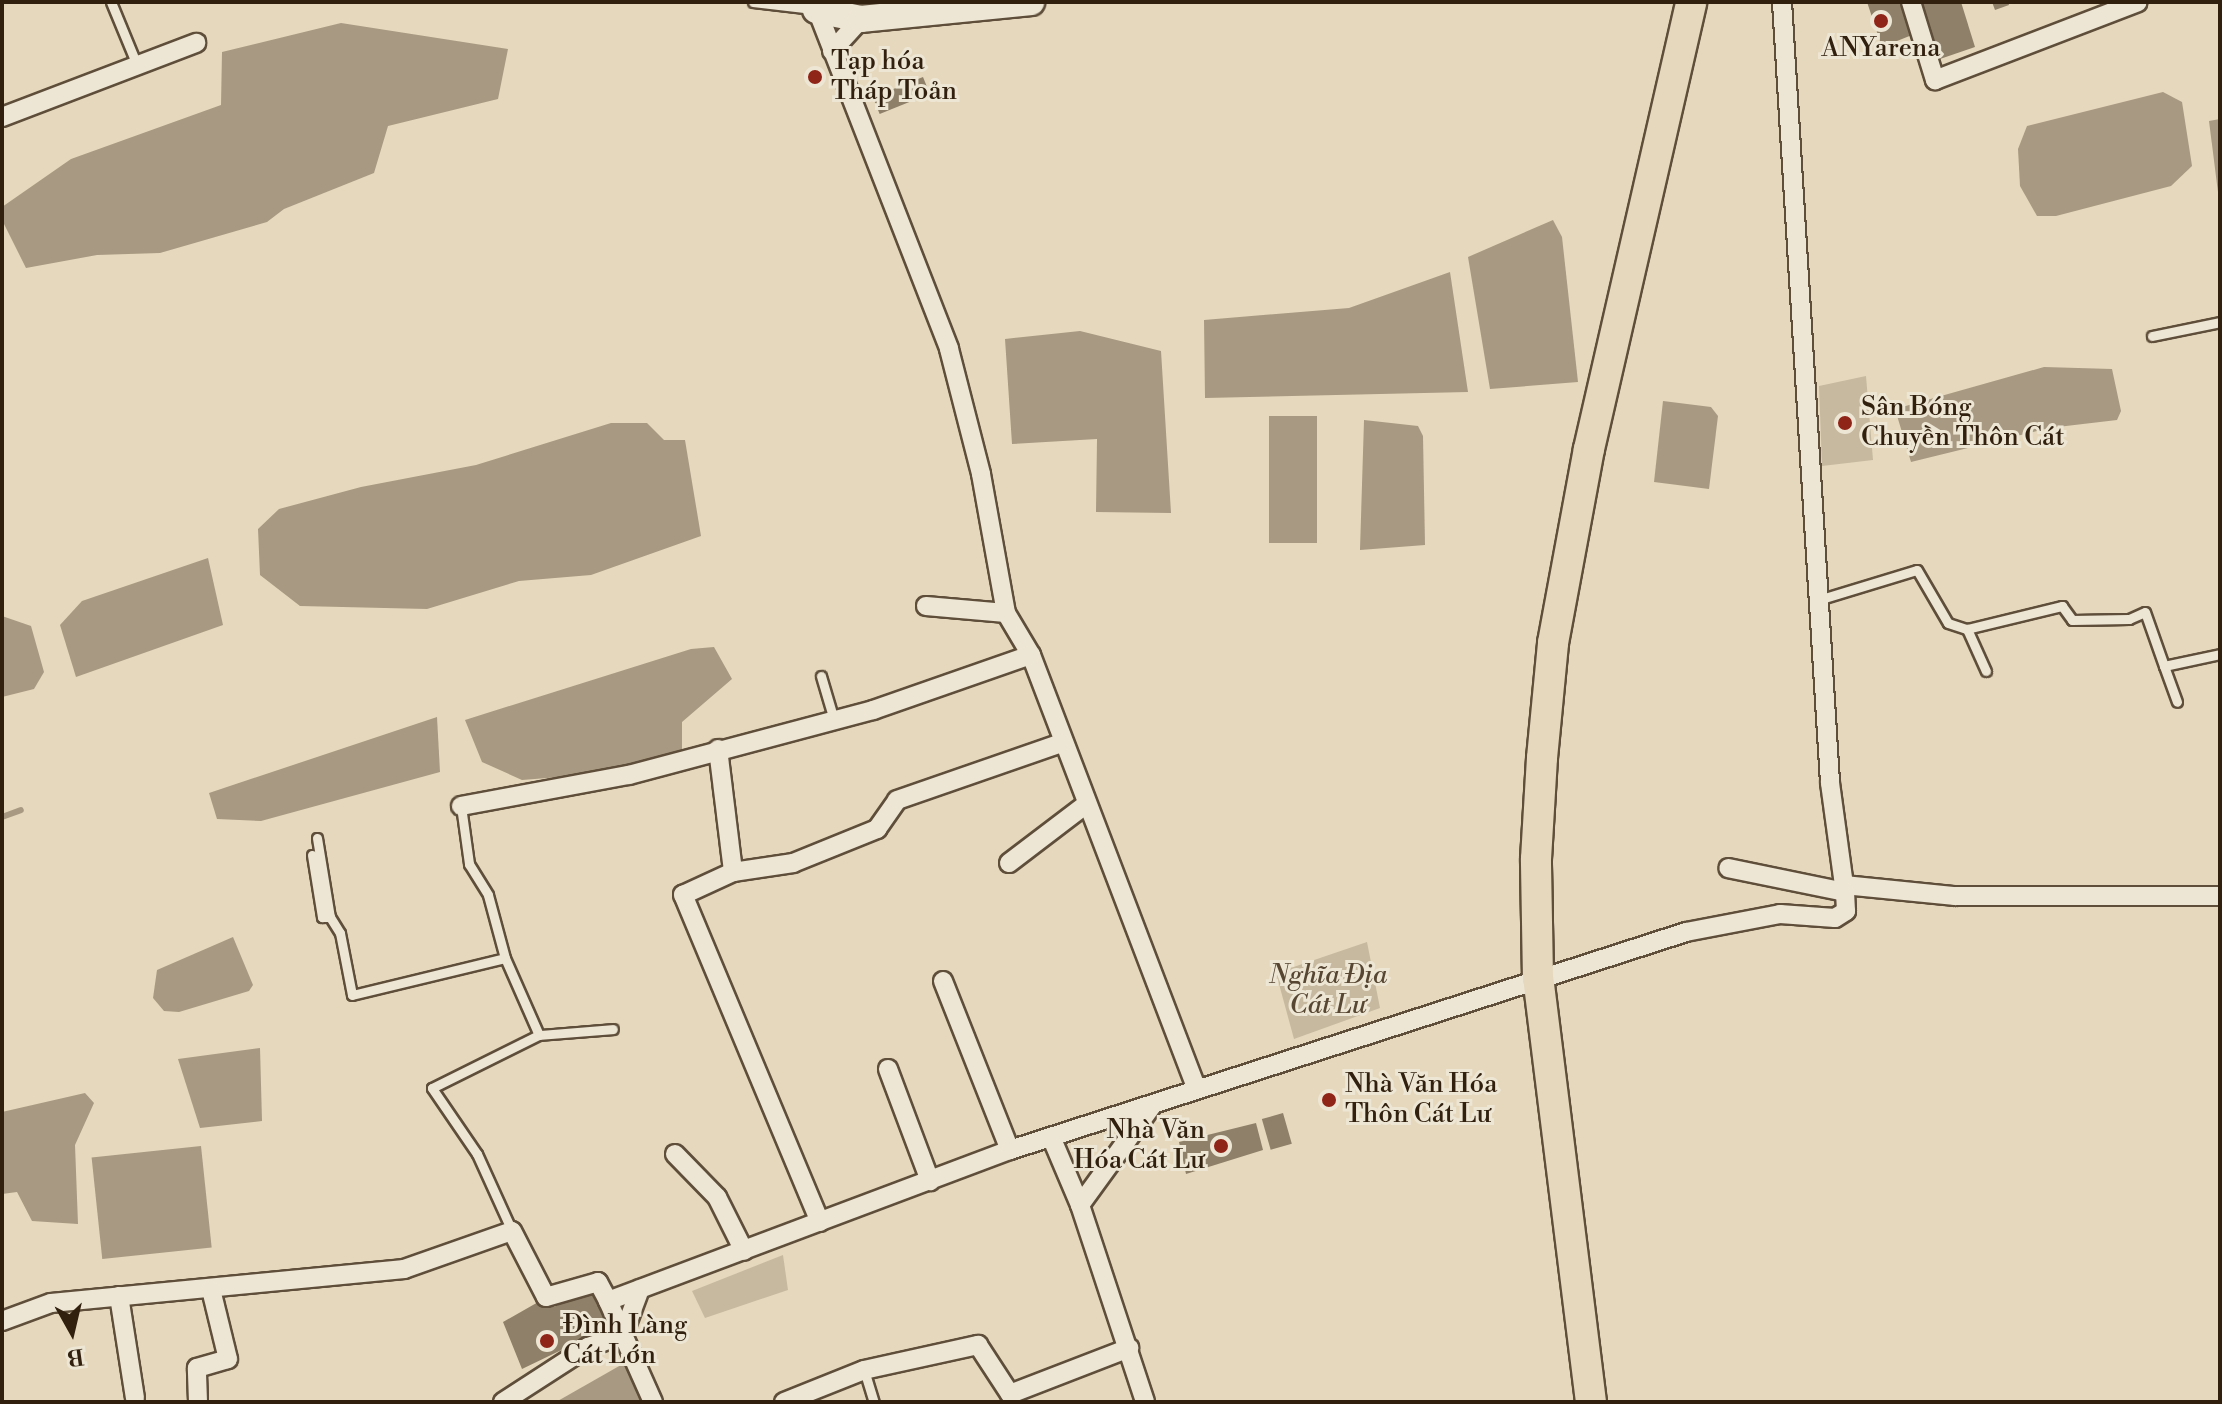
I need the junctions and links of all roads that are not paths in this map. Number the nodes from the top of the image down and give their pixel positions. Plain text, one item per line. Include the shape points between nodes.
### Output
1 (111, 2) edge
2 (753, 2) edge
3 (1031, 2) edge
4 (1691, 2) edge
5 (1782, 2) edge
6 (1911, 2) edge
7 (2138, 2) edge
8 (815, 6) edge
9 (861, 19) junction
10 (196, 43) dead end
11 (832, 51) junction
12 (137, 65) junction
13 (2, 117) edge
14 (2220, 322) edge
15 (2152, 336) dead end
16 (1818, 600) junction
17 (926, 606) dead end
18 (1006, 613) junction
19 (1967, 629) junction
20 (2220, 654) edge
21 (1031, 655) junction
22 (2164, 666) junction
23 (1986, 671) dead end
24 (821, 676) dead end
25 (2177, 702) dead end
26 (834, 720) junction
27 (1062, 743) junction
28 (718, 749) junction
29 (1085, 805) junction
30 (461, 806) joint
31 (317, 838) dead end
32 (312, 855) dead end
33 (1009, 863) dead end
34 (1728, 868) dead end
35 (733, 872) junction
36 (1845, 888) junction
37 (2220, 896) edge
38 (330, 917) junction
39 (505, 958) junction
40 (1538, 979) junction
41 (943, 981) dead end
42 (613, 1029) dead end
43 (539, 1035) junction
44 (888, 1069) dead end
45 (1196, 1088) junction
46 (1152, 1106) junction
47 (1052, 1139) junction
48 (1010, 1150) junction
49 (675, 1154) dead end
50 (930, 1181) junction
51 (1080, 1205) junction
52 (820, 1222) junction
53 (512, 1231) junction
54 (744, 1251) junction
55 (211, 1289) junction
56 (640, 1289) junction
57 (119, 1296) junction
58 (608, 1301) junction
59 (2, 1321) edge
60 (623, 1335) junction
61 (1129, 1348) junction
62 (864, 1370) junction
63 (135, 1398) dead end
64 (1012, 1398) edge
65 (198, 1402) edge
66 (503, 1402) edge
67 (653, 1402) edge
68 (784, 1402) edge
69 (874, 1402) edge
70 (1145, 1402) edge
71 (1591, 1402) edge

1 - 12 lane
2 - 8 lane
3 - 9 main road
4 - 40 main road via 1589,449 1553,643 1536,859
5 - 16 street
6 - 7 street via 1935,80
8 - 9 main road
8 - 11 street
9 - 11 street
10 - 12 street
11 - 18 street via 949,349 981,474
12 - 13 street
14 - 15 lane
16 - 19 lane via 1917,570 1948,623
16 - 36 street via 1830,783
17 - 18 street
18 - 21 street
19 - 22 lane via 2062,606 2072,620 2129,619 2145,612
19 - 23 lane
20 - 22 lane
21 - 26 street
21 - 27 street
22 - 25 lane
24 - 26 lane
26 - 28 street
27 - 29 street
27 - 35 street via 897,800 877,829 793,863
28 - 30 street via 629,775
28 - 35 street
29 - 33 street
29 - 45 street
30 - 39 lane via 469,864 488,895
31 - 38 lane
32 - 38 lane via 322,917
34 - 36 street
35 - 52 street via 683,895
36 - 37 street via 1955,896
36 - 40 street via 1846,911 1835,918 1780,914 1717,925
38 - 39 lane via 340,933 352,995
39 - 43 lane
40 - 45 street via 1304,1061
40 - 71 main road
41 - 48 street
42 - 43 lane
43 - 53 lane via 432,1088 477,1154
44 - 50 street
45 - 46 street
46 - 47 street
46 - 51 street
47 - 48 street
47 - 51 street
48 - 50 street
49 - 54 street via 717,1197
50 - 52 street
51 - 61 street
52 - 54 street
53 - 55 street via 404,1269
53 - 58 street via 546,1297 598,1282
54 - 56 street
55 - 57 street
55 - 65 street via 228,1359 197,1368
56 - 58 street
56 - 60 street
57 - 59 street via 51,1303
57 - 63 street
58 - 60 street
60 - 66 street via 588,1347
60 - 67 street
61 - 64 street
61 - 70 street
62 - 64 street via 978,1345
62 - 68 street
62 - 69 lane

